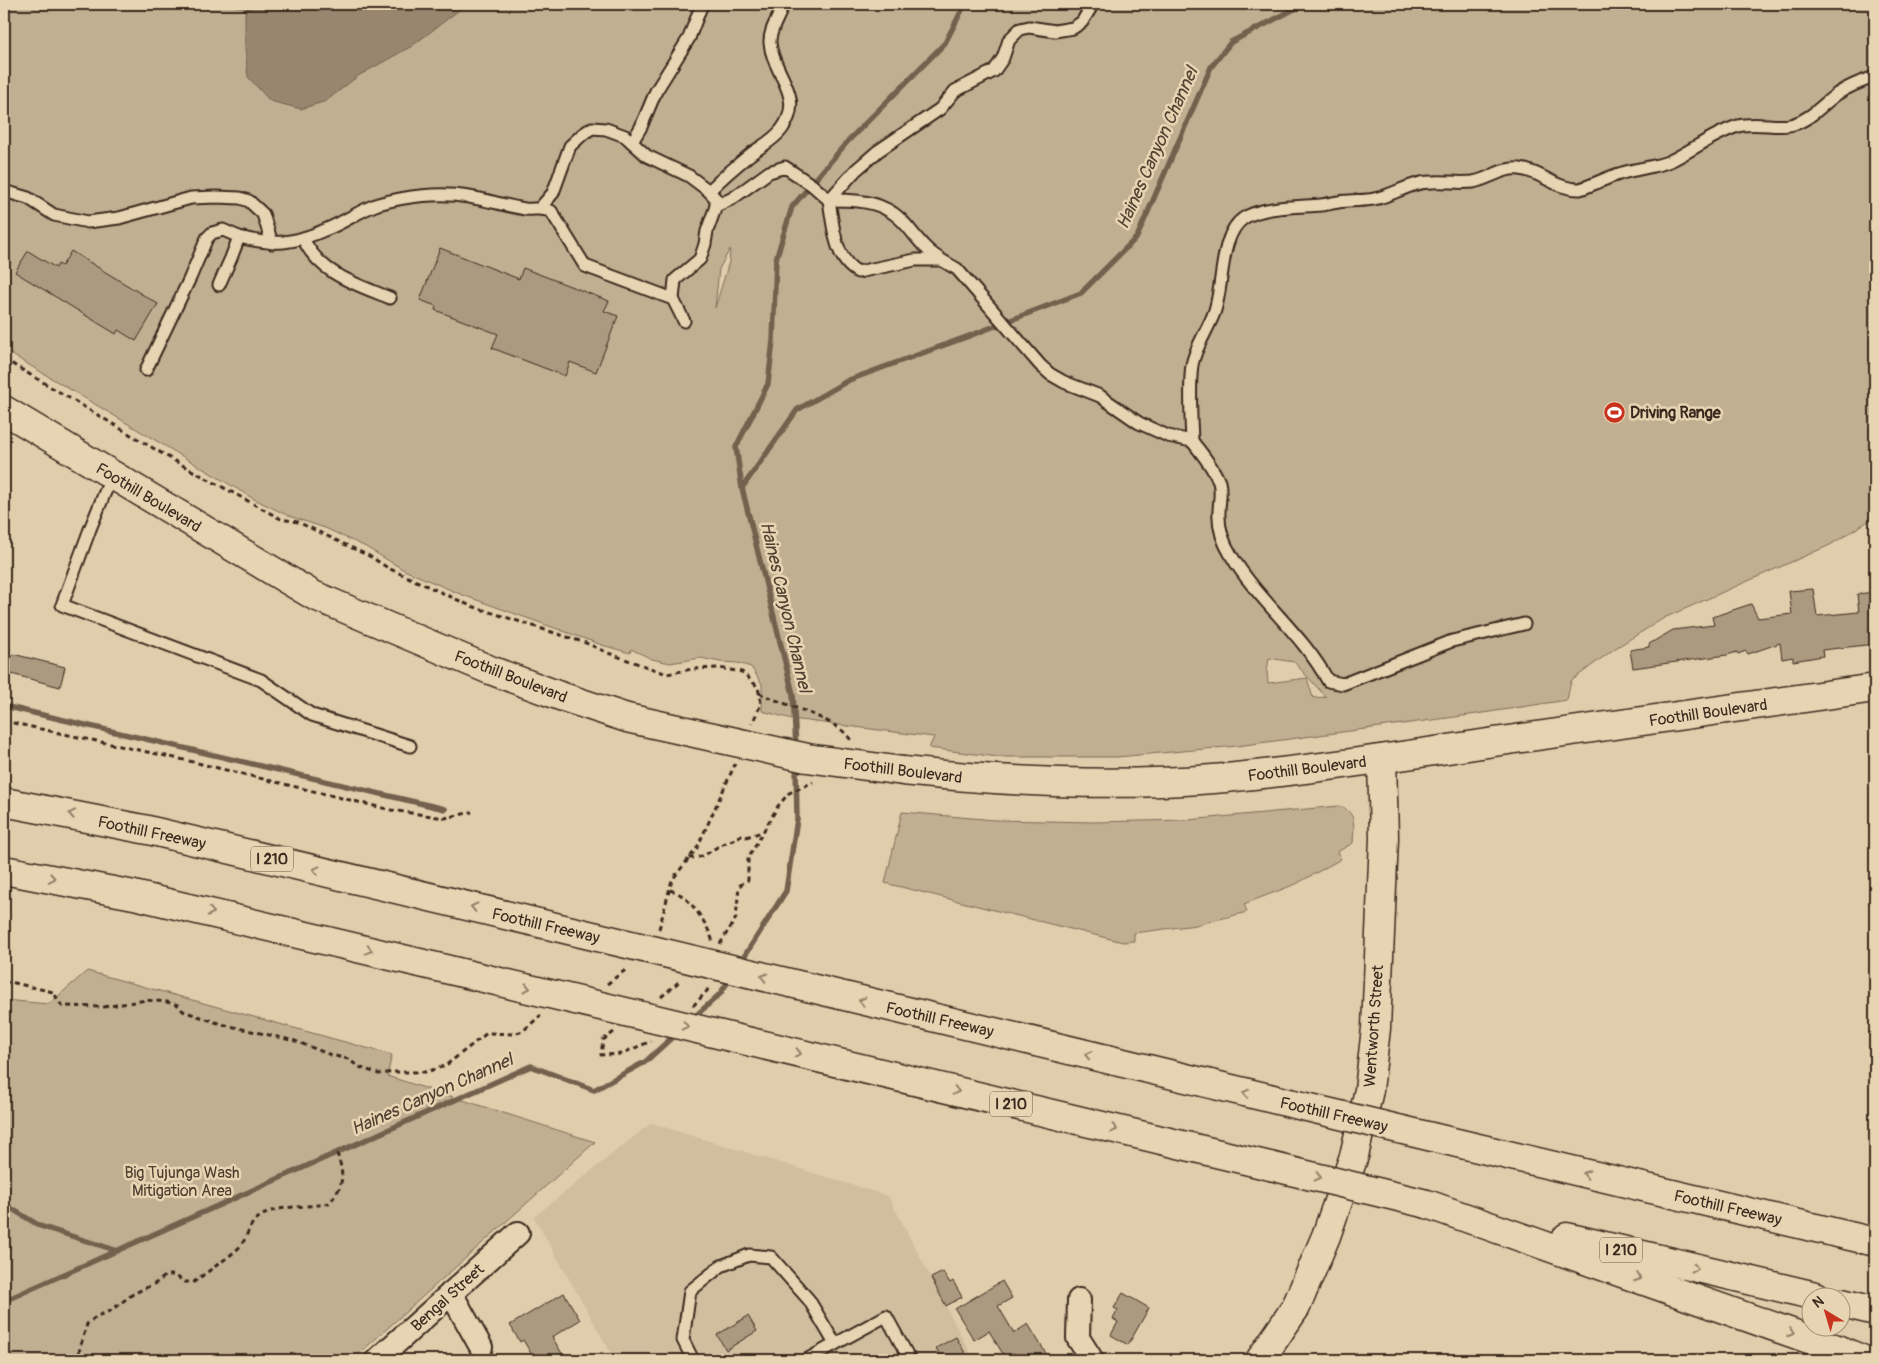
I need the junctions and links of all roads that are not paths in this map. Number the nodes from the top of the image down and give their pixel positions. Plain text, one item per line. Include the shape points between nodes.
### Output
1 (702, 4) edge
2 (783, 4) edge
3 (1093, 4) edge
4 (1875, 77) edge
5 (632, 142) junction
6 (4, 191) edge
7 (709, 192) junction
8 (829, 200) junction
9 (716, 206) junction
10 (540, 208) junction
11 (239, 237) junction
12 (303, 238) junction
13 (272, 243) junction
14 (940, 260) junction
15 (219, 285) dead end
16 (390, 298) dead end
17 (673, 299) junction
18 (684, 321) dead end
19 (146, 370) dead end
20 (4, 410) edge
21 (1192, 440) junction
22 (112, 475) junction
23 (1524, 624) dead end
24 (1875, 688) edge
25 (410, 746) dead end
26 (1382, 758) junction
27 (4, 802) edge
28 (4, 870) edge
29 (1633, 1185) junction
30 (1427, 1204) junction
31 (1875, 1225) edge
32 (518, 1233) dead end
33 (1875, 1242) edge
34 (451, 1293) junction
35 (1802, 1293) edge
36 (1079, 1300) dead end
37 (1852, 1305) edge
38 (1875, 1311) edge
39 (835, 1344) junction
40 (481, 1347) dead end
41 (377, 1360) edge
42 (693, 1360) edge
43 (806, 1360) edge
44 (910, 1360) edge
45 (1092, 1360) edge
46 (1260, 1360) edge
47 (1864, 1360) edge

1 - 5 lane via 689,38 656,91
2 - 7 lane via 771,32 770,43 790,93 791,107 786,122 777,135 730,170
3 - 8 lane via 1082,22 1073,28 1056,31 1020,29 1009,40 994,71 955,91 940,109 878,151
4 - 21 lane via 1838,93 1815,113 1795,124 1740,126 1709,138 1652,168 1617,174 1580,189 1555,184 1521,169 1511,169 1472,182 1416,184 1372,200 1279,208 1244,218 1231,231 1215,311 1192,365
5 - 7 lane via 647,156 689,176
5 - 10 lane via 606,129 592,128 583,134 570,146 554,193
6 - 13 lane via 28,198 54,215 88,222 119,218 192,198 240,198 263,214
7 - 9 lane via 716,199
8 - 9 lane via 785,167 776,168
8 - 14 lane via 853,200 887,209
8 - 14 lane via 844,261 858,272 916,260
9 - 17 lane via 700,259 675,280
10 - 12 lane via 527,209 467,196 422,196 380,204
10 - 17 lane via 551,211 585,266
11 - 13 lane
11 - 15 lane
11 - 19 lane via 223,230 207,238
12 - 13 lane
12 - 16 lane via 308,250 336,275
14 - 21 lane via 957,269 1050,374 1100,396 1139,423 1168,436
17 - 18 lane
20 - 22 main road, Foothill Boulevard
21 - 23 lane via 1218,482 1221,494 1220,533 1230,555 1269,607 1308,649 1328,681 1343,684 1452,641
22 - 25 lane via 62,605 261,680 312,715
22 - 26 main road, Foothill Boulevard, bridge via 313,595 560,696 627,718 712,737 807,758 904,771 1057,782 1210,779
24 - 26 main road, Foothill Boulevard
26 - 46 main road, Wentworth Street via 1384,838 1376,1028 1369,1090 1354,1156 1326,1236 1296,1307
29 -> 27 main road, Foothill Freeway / I 210, bridge via 148,830
28 -> 30 main road, I 210, bridge via 142,897
29 - 31 main road
29 - 33 main road, Foothill Freeway / I 210
30 -> 35 main road, I 210
30 -> 47 main road
32 - 34 street, Bengal Street
34 - 40 street
34 - 41 street, Bengal Street
36 - 45 street via 1078,1338
37 - 38 main road
39 - 42 lane via 809,1300 771,1257 749,1255 721,1266 690,1290 683,1340
39 - 43 lane
39 - 44 lane via 886,1316

